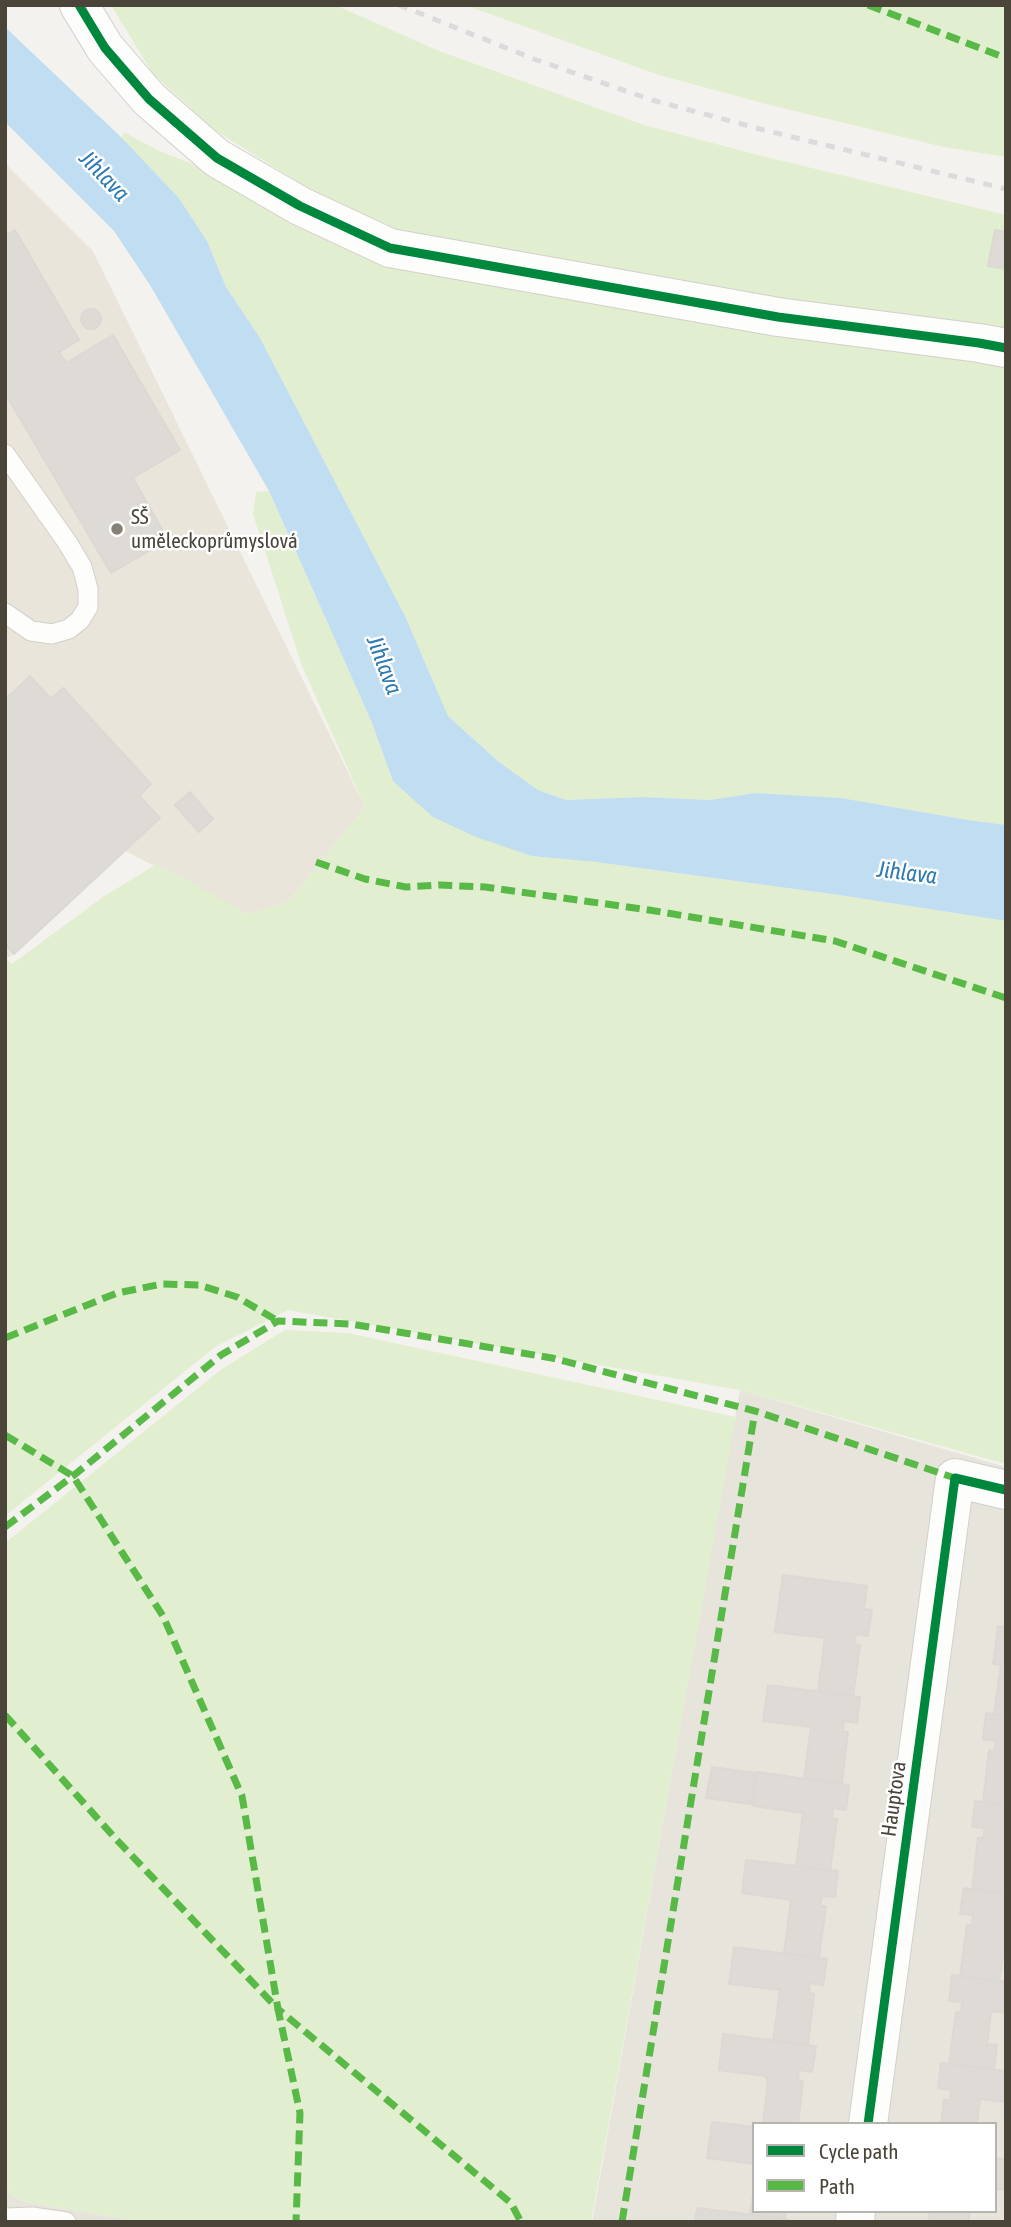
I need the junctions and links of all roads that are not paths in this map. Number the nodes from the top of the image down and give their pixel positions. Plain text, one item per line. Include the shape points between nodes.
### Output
1 (79, 5) edge
2 (1006, 348) edge
3 (5, 454) edge
4 (5, 613) edge
5 (1006, 1490) edge
6 (868, 2122) edge
7 (5, 2218) edge
8 (66, 2222) edge

1 - 2 street via 105,48 149,99 217,158 300,206 390,247 778,317
3 - 4 lane via 82,567 88,607 69,629 52,634 31,631
5 - 6 street, Hauptova via 955,1478
7 - 8 lane

